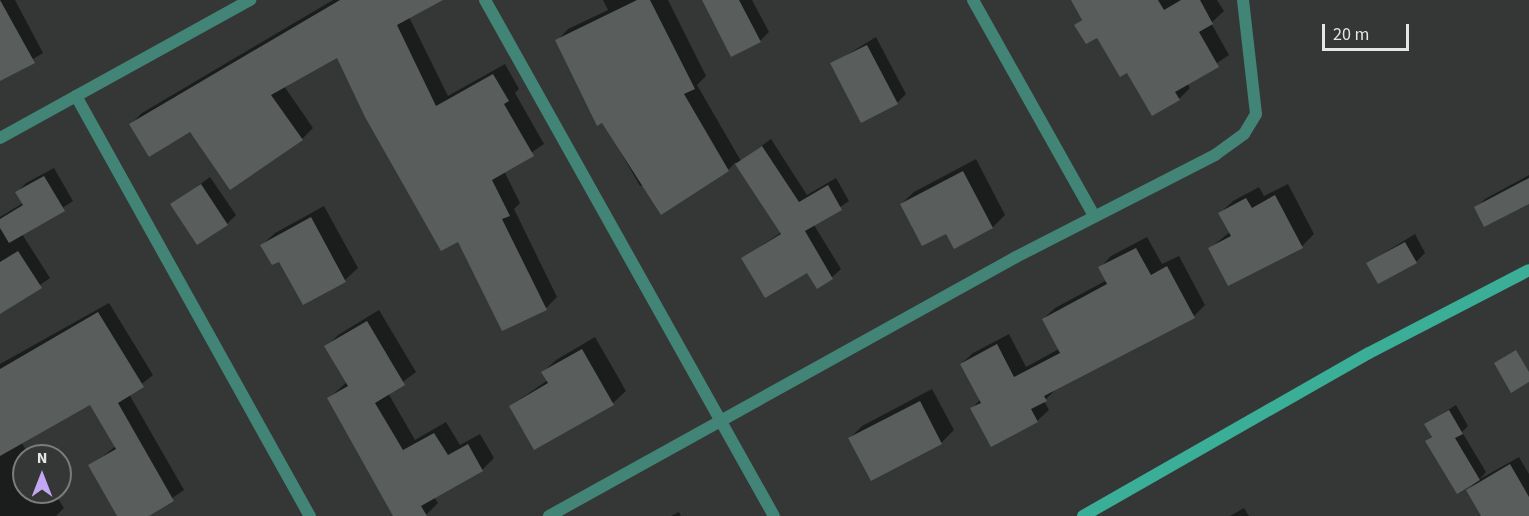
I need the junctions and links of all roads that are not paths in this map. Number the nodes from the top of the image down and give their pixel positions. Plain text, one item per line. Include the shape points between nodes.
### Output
1 (250, 0) edge
2 (485, 0) edge
3 (973, 0) edge
4 (1243, 0) edge
5 (76, 96) junction
6 (0, 138) edge
7 (1094, 216) junction
8 (1529, 270) edge
9 (721, 421) junction
10 (310, 516) edge
11 (549, 516) edge
12 (774, 516) edge
13 (1083, 516) edge

1 - 5 street
2 - 9 street
3 - 7 street
4 - 7 street via 1256,114 1244,134 1215,155
5 - 6 street
5 - 10 street
7 - 9 street
8 - 13 street via 1369,353
9 - 11 street
9 - 12 street

